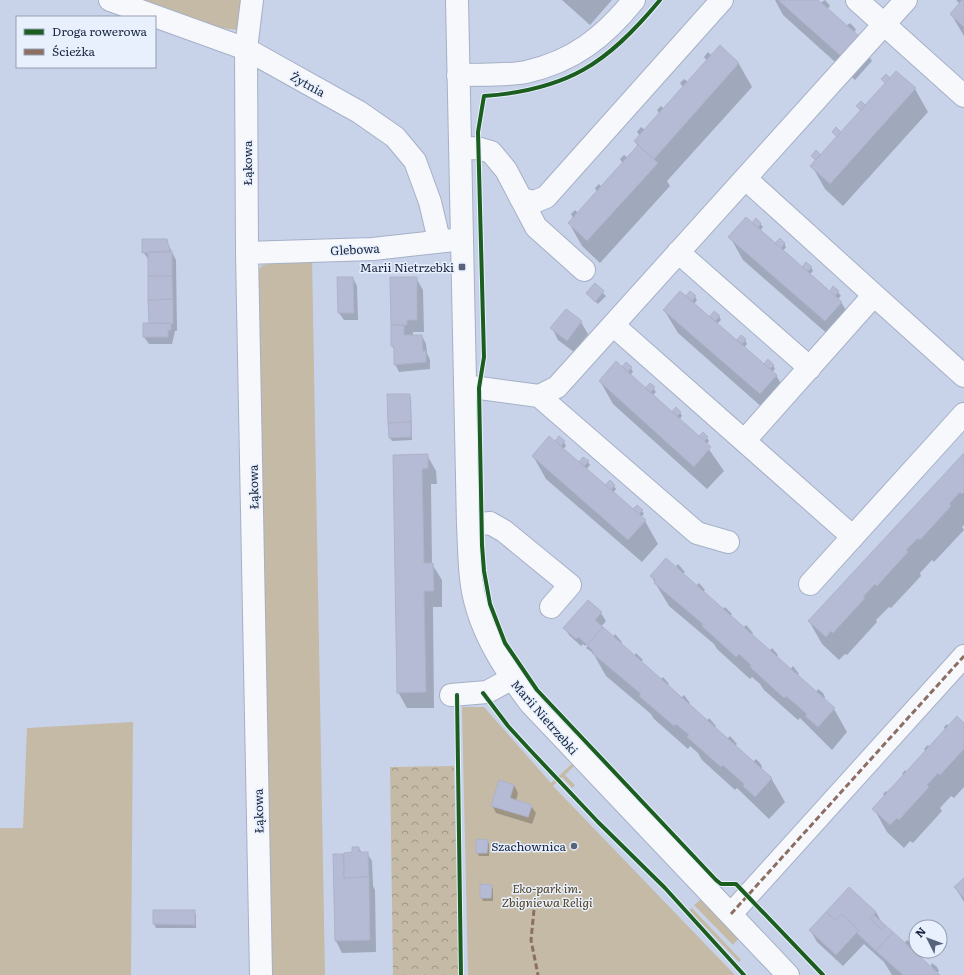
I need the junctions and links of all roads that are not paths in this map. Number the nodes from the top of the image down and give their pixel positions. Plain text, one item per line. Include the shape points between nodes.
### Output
1 (110, 0) edge
2 (252, 0) edge
3 (457, 0) edge
4 (634, 0) edge
5 (722, 0) edge
6 (857, 0) edge
7 (906, 0) edge
8 (154, 16) edge
9 (156, 17) edge
10 (884, 24) junction
11 (246, 49) junction
12 (458, 75) junction
13 (964, 96) edge
14 (460, 149) junction
15 (746, 179) junction
16 (521, 199) junction
17 (462, 239) junction
18 (439, 240) junction
19 (678, 252) junction
20 (248, 253) junction
21 (584, 270) dead end
22 (874, 295) junction
23 (613, 325) junction
24 (810, 368) junction
25 (964, 376) edge
26 (465, 386) junction
27 (539, 396) junction
28 (964, 414) edge
29 (745, 440) junction
30 (468, 525) junction
31 (853, 537) junction
32 (728, 542) dead end
33 (810, 584) dead end
34 (551, 607) dead end
35 (964, 656) edge
36 (511, 679) junction
37 (451, 695) dead end
38 (731, 914) junction
39 (262, 975) edge
40 (788, 975) edge

1 - 8 street, Żytnia
2 - 11 street, Łąkowa
3 - 12 street, Marii Nietrzebki
4 - 12 street via 595,42 564,60 525,72
5 - 16 street via 546,197 534,202
6 - 10 street
7 - 10 street
9 - 11 street, Żytnia
10 - 13 street
10 - 15 street
11 - 18 street, Żytnia via 359,112 395,137 415,161 430,202
11 - 20 street, Łąkowa
12 - 14 street, Marii Nietrzebki
14 - 16 street via 477,148 491,152 506,170
14 - 17 street, Marii Nietrzebki
15 - 19 street
15 - 22 street
16 - 21 street via 536,227
17 - 18 street, Glebowa
17 - 26 street, Marii Nietrzebki
18 - 20 street, Glebowa via 373,249
19 - 23 street
19 - 24 street
20 - 39 street, Łąkowa
22 - 24 street
22 - 25 street
23 - 27 street via 557,387
23 - 29 street
24 - 29 street
26 - 27 street
26 - 30 street, Marii Nietrzebki
27 - 32 street via 697,533
28 - 31 street
29 - 31 street
30 - 34 street via 490,523 504,530 570,585
30 - 36 street, Marii Nietrzebki via 471,579 479,613 491,646
31 - 33 street
35 - 38 street
36 - 37 street via 487,692
36 - 38 street, Marii Nietrzebki via 536,710
38 - 40 street, Marii Nietrzebki

